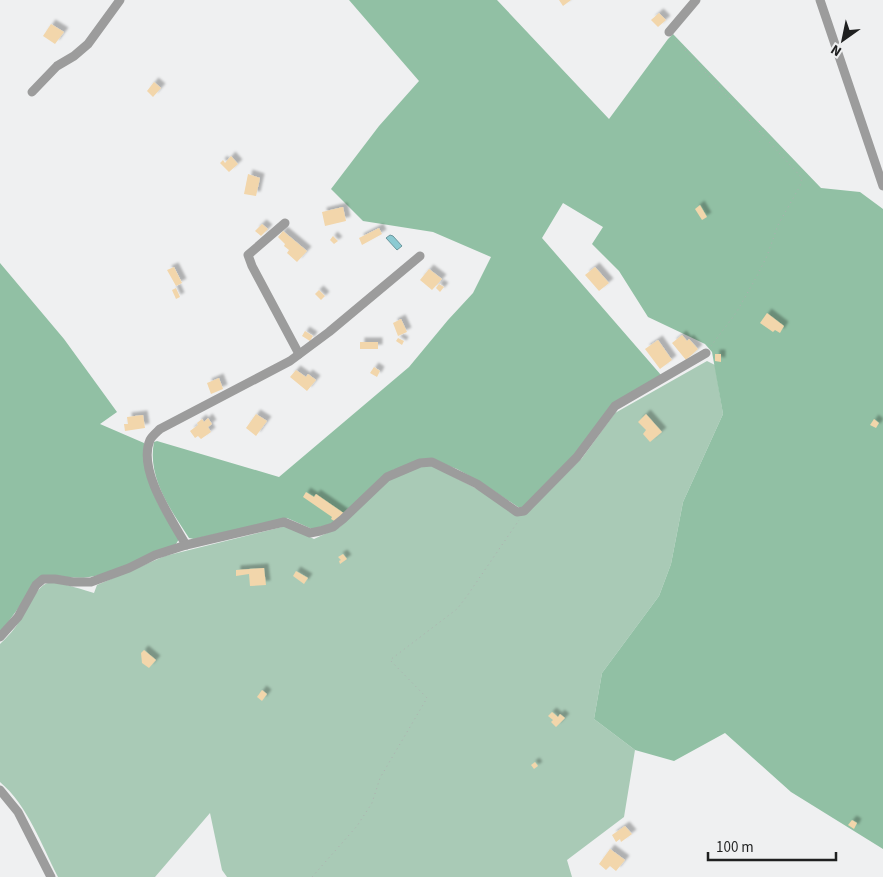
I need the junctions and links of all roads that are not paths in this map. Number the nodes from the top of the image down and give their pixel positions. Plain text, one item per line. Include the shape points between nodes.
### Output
1 (120, 0) edge
2 (696, 0) edge
3 (820, 0) edge
4 (669, 32) road end
5 (32, 92) dead end
6 (883, 186) edge
7 (284, 223) dead end
8 (420, 256) dead end
9 (706, 353) road end
10 (298, 354) junction
11 (186, 545) junction
12 (0, 637) edge
13 (0, 790) edge
14 (51, 877) edge

1 - 5 street via 88,44 57,66
2 - 4 street
3 - 6 street
7 - 10 street via 248,254
8 - 10 street
9 - 11 street via 615,406 577,457 524,511 517,512 477,484 432,462 420,463 387,477 343,519 320,531 310,533 284,522
10 - 11 street via 160,429 150,439 148,461 152,479
11 - 12 street via 91,582 43,579 36,585 18,617
13 - 14 street via 18,812

